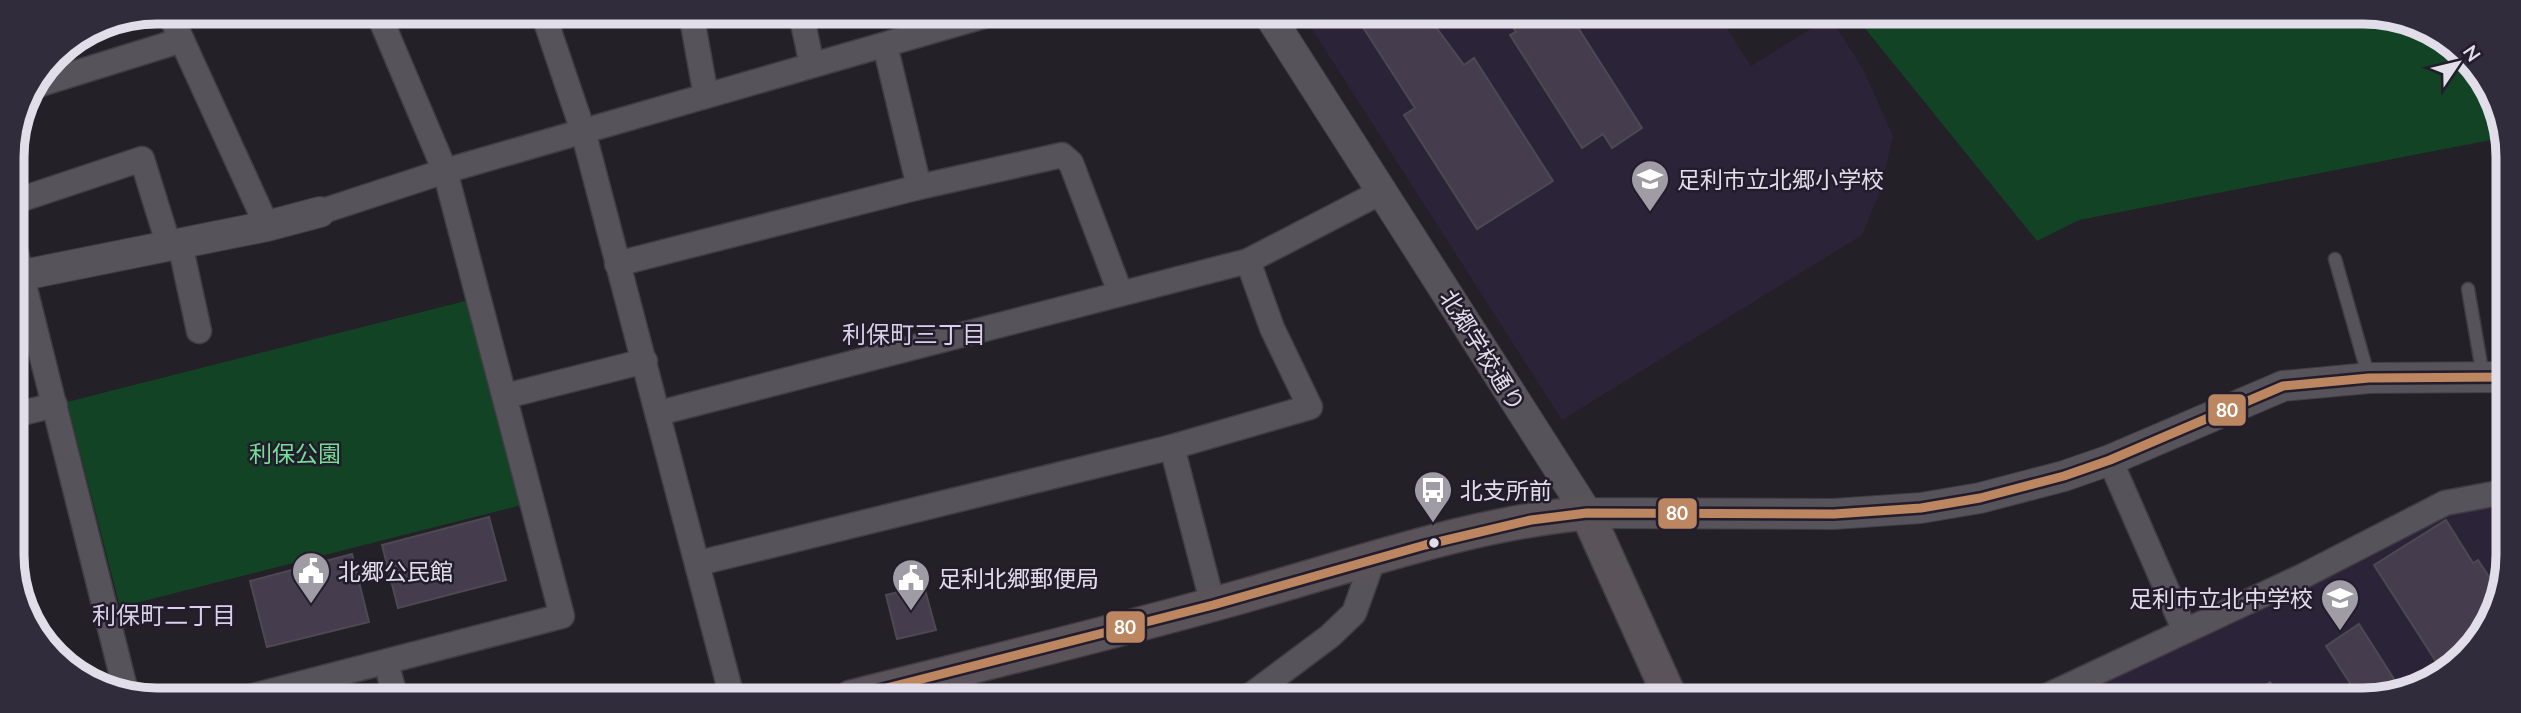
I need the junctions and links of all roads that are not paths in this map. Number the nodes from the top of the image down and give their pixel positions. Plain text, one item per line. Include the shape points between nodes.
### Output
1 (175, 24) edge
2 (384, 24) edge
3 (547, 24) edge
4 (693, 24) edge
5 (804, 24) edge
6 (916, 24) edge
7 (1275, 24) edge
8 (182, 40) junction
9 (885, 45) junction
10 (812, 65) junction
11 (49, 81) edge
12 (706, 96) junction
13 (583, 131) junction
14 (445, 171) junction
15 (919, 187) junction
16 (1383, 191) junction
17 (25, 198) edge
18 (320, 212) joint
19 (267, 226) junction
20 (175, 245) junction
21 (2335, 259) dead end
22 (1248, 261) junction
23 (617, 264) junction
24 (25, 275) edge
25 (2468, 289) dead end
26 (1120, 292) junction
27 (25, 299) edge
28 (199, 331) dead end
29 (645, 361) junction
30 (2494, 376) edge
31 (2369, 378) junction
32 (506, 396) junction
33 (55, 405) junction
34 (24, 412) edge
35 (659, 413) junction
36 (1172, 447) junction
37 (2110, 460) junction
38 (2496, 493) edge
39 (1587, 513) junction
40 (1373, 560) junction
41 (699, 563) junction
42 (1213, 605) junction
43 (2184, 629) junction
44 (386, 662) junction
45 (124, 684) edge
46 (284, 688) edge
47 (392, 688) edge
48 (730, 688) edge
49 (886, 688) edge
50 (1260, 688) edge
51 (1666, 688) edge
52 (2063, 688) edge

1 - 8 street
2 - 14 street
3 - 13 street
4 - 12 street
5 - 10 street
6 - 9 street
7 - 16 street, 北郷学校通り
8 - 11 street
8 - 19 street
9 - 10 street
9 - 15 street
10 - 12 street
12 - 13 street
13 - 14 street
13 - 23 street
14 - 18 street
14 - 32 street
15 - 23 street
15 - 26 street via 1062,155 1071,163
16 - 22 street
16 - 39 street, 北郷学校通り
17 - 20 street via 142,159
18 - 19 street
19 - 20 street
20 - 24 street
20 - 28 street
21 - 31 lane
22 - 26 street
22 - 36 street via 1272,328 1310,407
23 - 29 street
25 - 30 lane
26 - 35 street
27 - 33 street
29 - 32 street
29 - 35 street
30 - 31 street
31 - 37 street via 2302,382 2264,392
32 - 44 street via 562,616
33 - 34 street
33 - 45 street
35 - 41 street
36 - 41 street
36 - 42 street
37 - 39 street via 2027,487 1881,513
37 - 43 street
38 - 43 street via 2445,503 2305,575
39 - 40 main road via 1531,520
39 - 51 main road, 北郷学校通り
40 - 42 main road
40 - 50 street via 1354,613
41 - 48 street
42 - 49 main road
43 - 52 street
44 - 46 street
44 - 47 street

